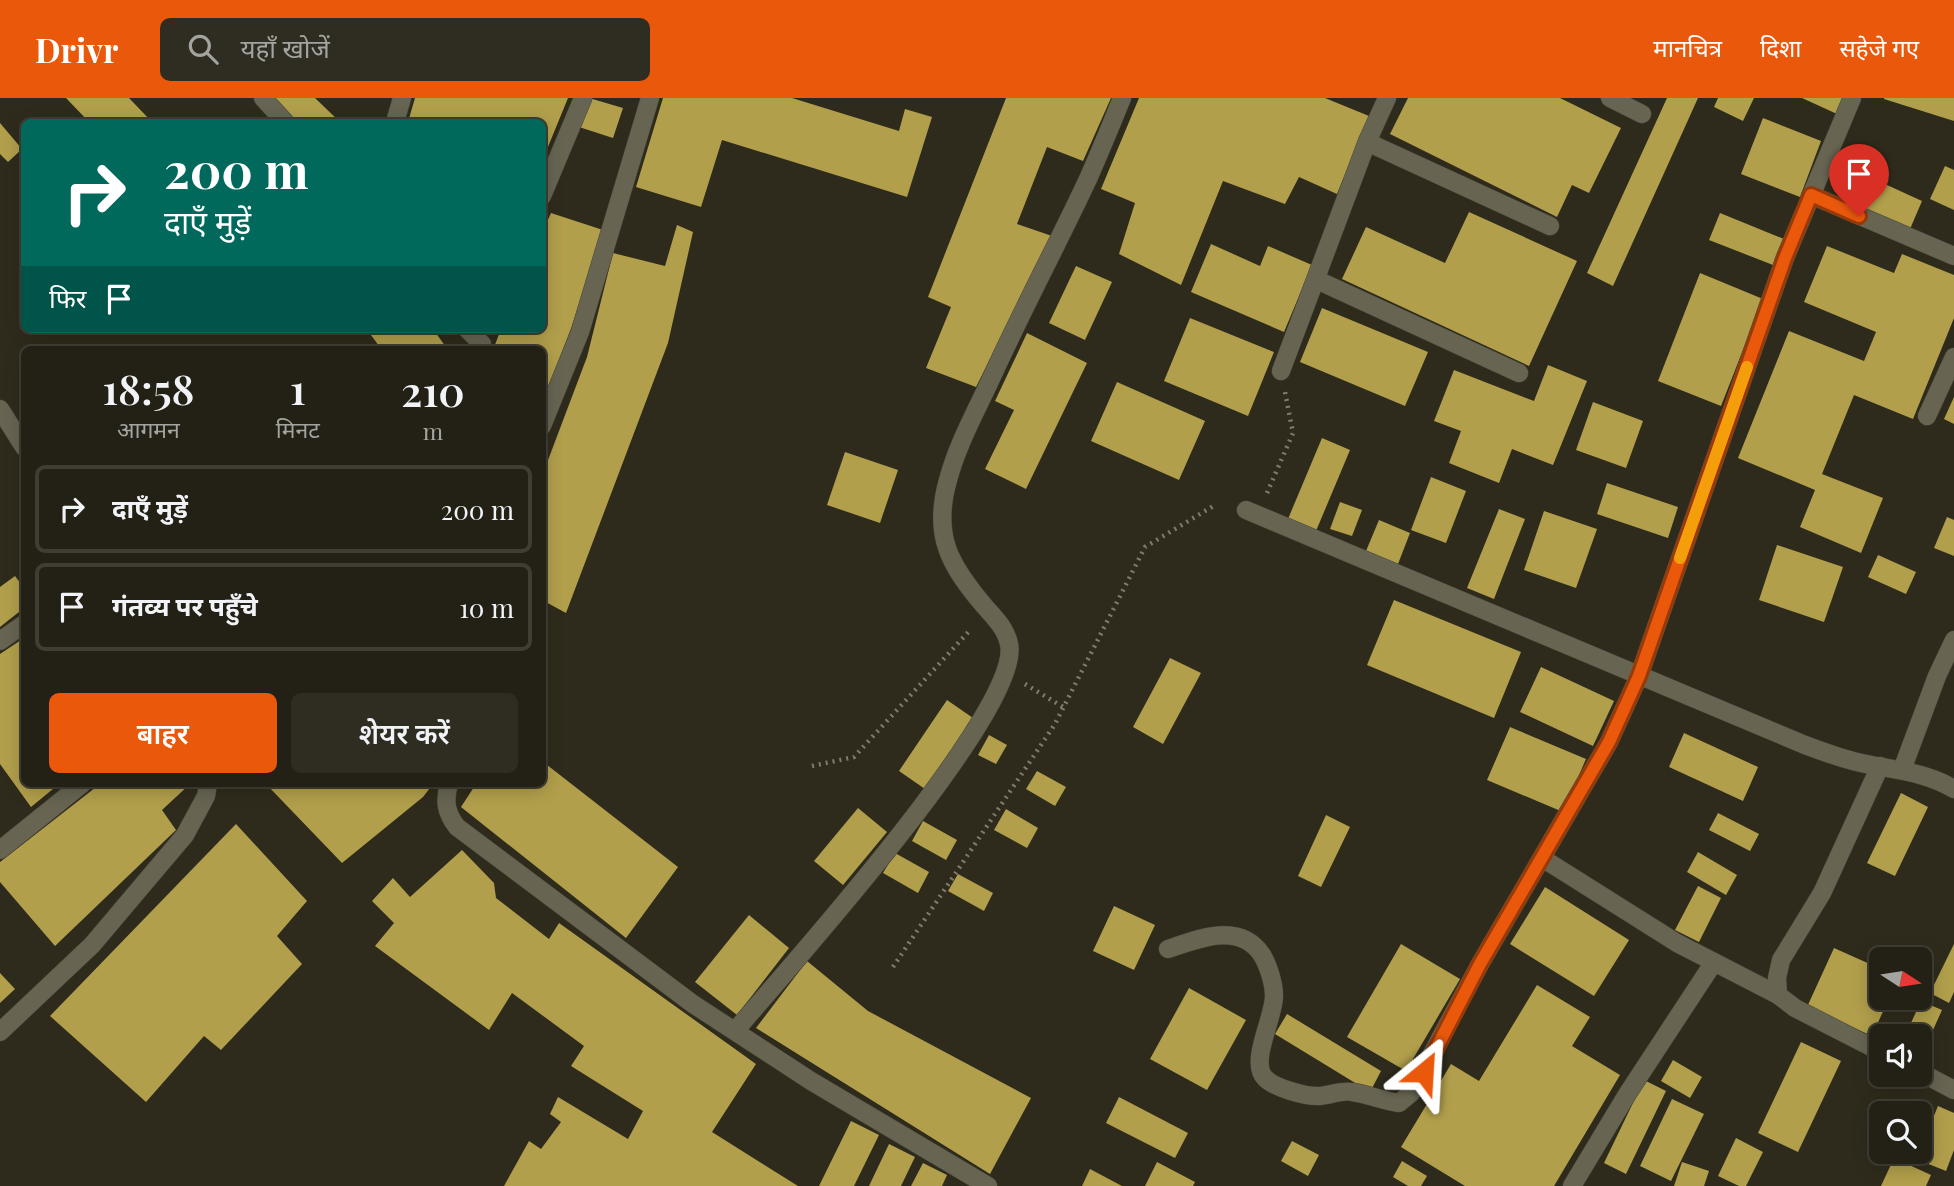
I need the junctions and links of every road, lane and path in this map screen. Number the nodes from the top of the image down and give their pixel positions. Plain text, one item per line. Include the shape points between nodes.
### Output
1 (263, 98) edge
2 (402, 98) edge
3 (583, 98) edge
4 (650, 98) edge
5 (1122, 98) edge
6 (1387, 98) edge
7 (1610, 98) edge
8 (1853, 98) edge
9 (1642, 114) dead end
10 (282, 119) edge
11 (396, 119) edge
12 (1367, 142) junction
13 (546, 186) edge
14 (1811, 195) junction
15 (1550, 226) dead end
16 (1954, 256) edge
17 (1317, 280) junction
18 (1954, 357) edge
19 (1281, 371) joint
20 (1519, 373) dead end
21 (0, 409) edge
22 (546, 416) edge
23 (1927, 416) dead end
24 (21, 442) edge
25 (1214, 505) dead end
26 (1245, 510) joint
27 (989, 610) junction
28 (21, 626) edge
29 (1954, 640) edge
30 (0, 641) edge
31 (1004, 671) junction
32 (1639, 676) junction
33 (1063, 707) junction
34 (812, 766) dead end
35 (1880, 766) junction
36 (1902, 770) junction
37 (78, 787) edge
38 (208, 787) edge
39 (448, 787) edge
40 (1954, 789) edge
41 (0, 850) edge
42 (1542, 858) junction
43 (1168, 949) dead end
44 (1714, 962) junction
45 (892, 967) dead end
46 (1779, 995) junction
47 (735, 1031) junction
48 (0, 1032) edge
49 (1869, 1046) edge
50 (1932, 1078) edge
51 (1954, 1090) edge
52 (988, 1186) edge
53 (1572, 1186) edge

1 - 10 street
2 - 11 street
3 - 13 street
4 - 22 street via 580,332
5 - 27 street via 948,479 941,530 948,555
6 - 12 street
7 - 9 street
8 - 14 street
12 - 15 street
12 - 17 street
14 - 16 street
14 - 32 street
17 - 19 street
17 - 20 street
18 - 23 street
19 - 26 path via 1293,433 1265,498
21 - 24 street
25 - 33 path via 1145,547
26 - 32 street
27 - 31 street via 1010,645
27 - 34 path via 854,757
28 - 30 street
29 - 36 street
31 - 33 path
31 - 47 street via 966,747 915,817
32 - 35 street via 1805,745
32 - 42 street via 1609,742
33 - 45 path
35 - 36 street
35 - 46 street via 1822,893 1781,960
36 - 40 street
37 - 41 street
38 - 48 street via 185,835 92,945
39 - 47 street via 448,817 457,827
42 - 43 street via 1424,1072 1399,1102 1352,1092 1302,1094 1267,1081 1259,1059 1274,995 1258,950 1226,934
42 - 44 street
44 - 46 street
44 - 53 street
46 - 49 street
47 - 52 street
50 - 51 street

